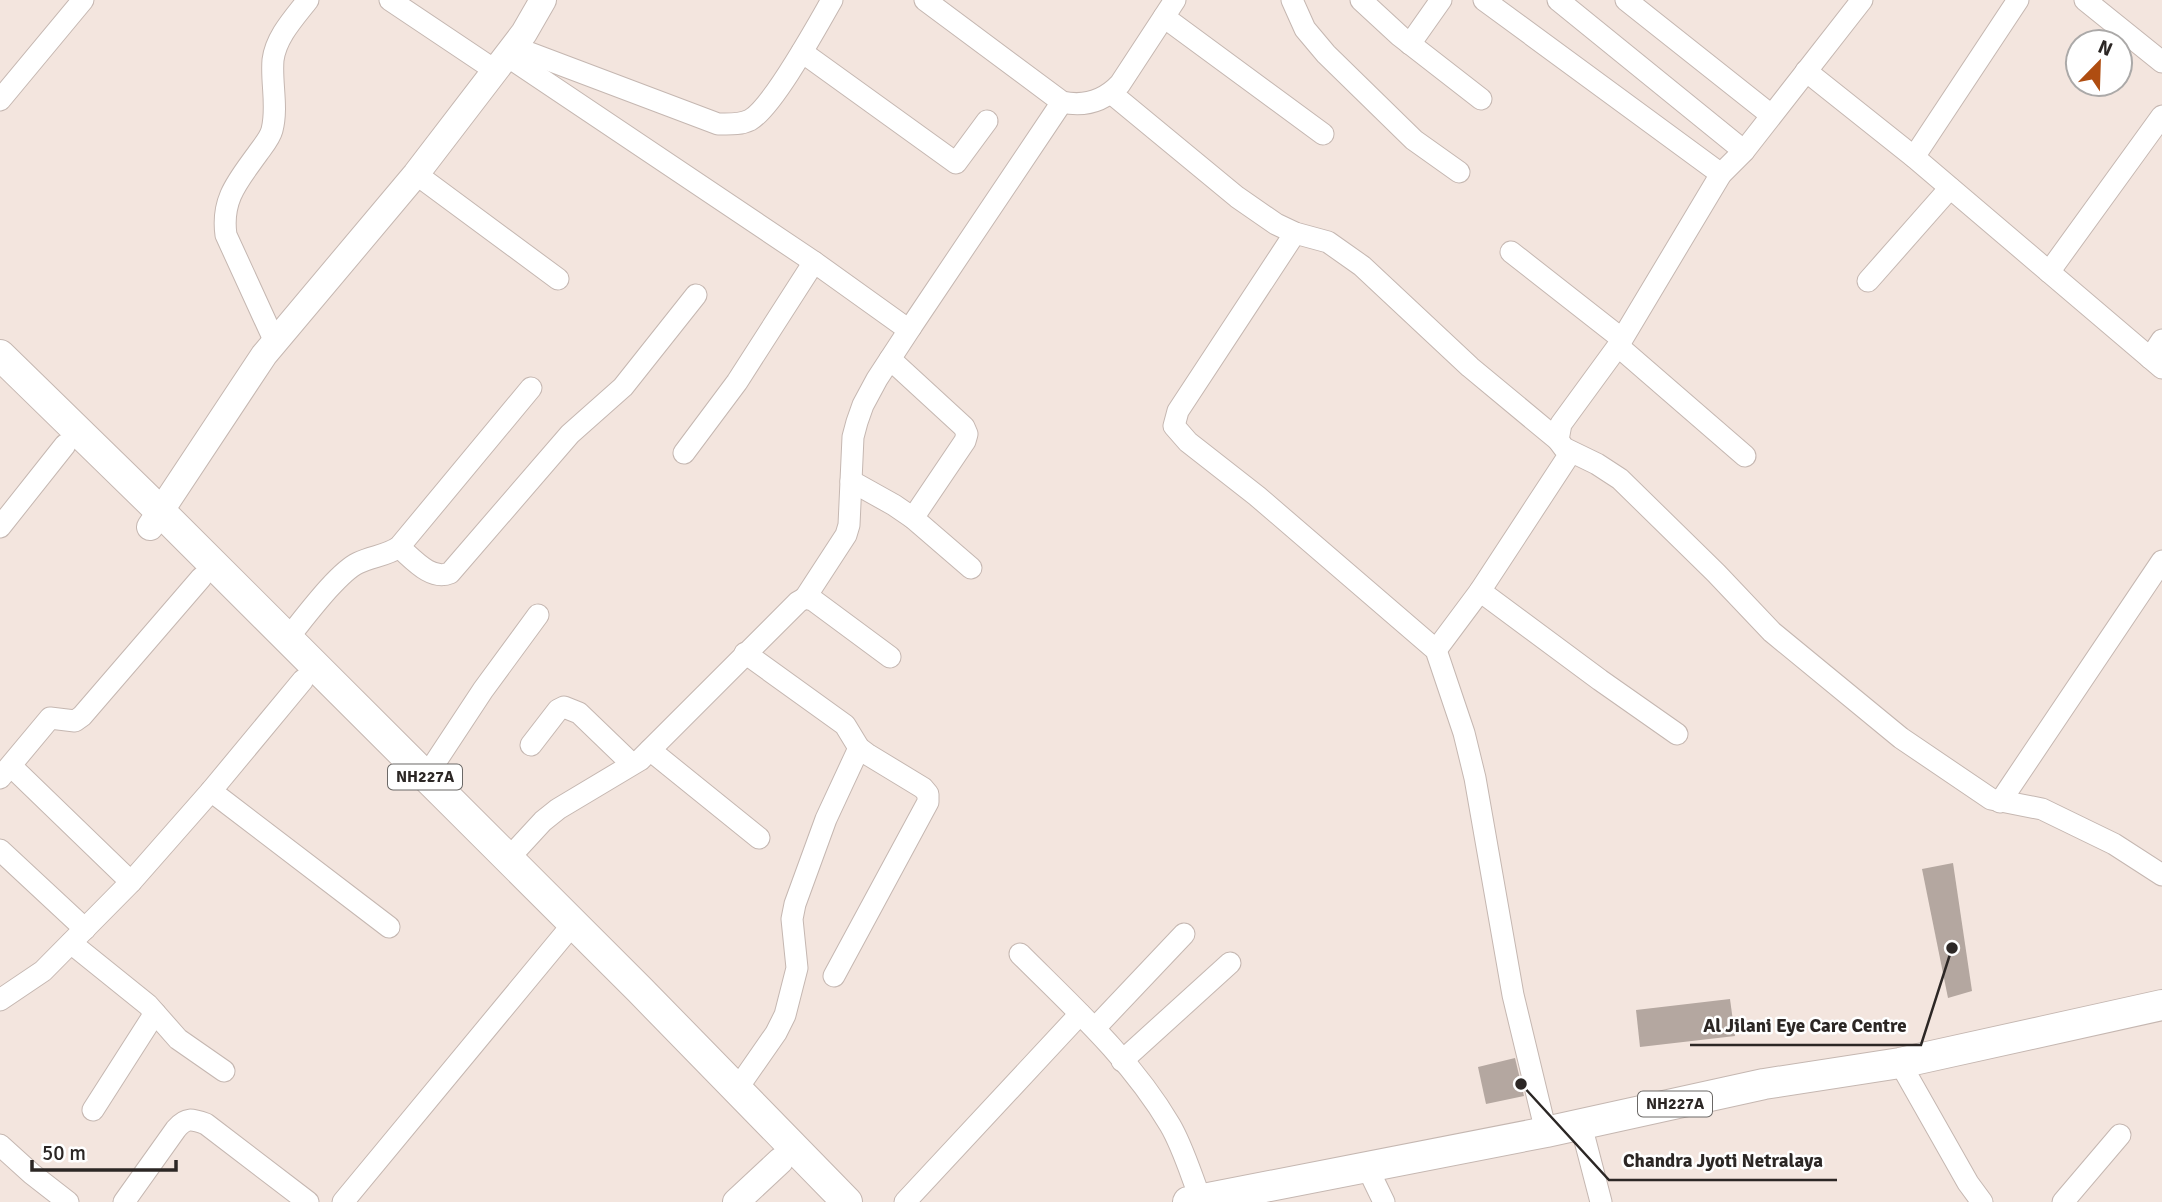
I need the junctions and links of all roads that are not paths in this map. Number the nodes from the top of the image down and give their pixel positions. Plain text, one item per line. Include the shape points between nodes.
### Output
1 (83, 0) edge
2 (308, 0) edge
3 (390, 0) edge
4 (542, 0) edge
5 (832, 0) edge
6 (925, 0) edge
7 (1292, 0) edge
8 (1362, 0) edge
9 (1441, 0) edge
10 (1485, 0) edge
11 (1558, 0) edge
12 (1626, 0) edge
13 (1862, 0) edge
14 (2018, 0) edge
15 (2085, 0) edge
16 (1169, 8) edge
17 (1410, 44) junction
18 (802, 51) junction
19 (506, 58) junction
20 (2162, 62) edge
21 (1806, 71) junction
22 (1111, 93) junction
23 (1480, 99) dead end
24 (0, 100) edge
25 (1062, 102) junction
26 (1771, 115) junction
27 (2162, 116) edge
28 (987, 121) dead end
29 (1323, 134) dead end
30 (1744, 150) junction
31 (1914, 157) junction
32 (1460, 172) dead end
33 (416, 174) junction
34 (1721, 174) junction
35 (1950, 188) junction
36 (1295, 233) junction
37 (1511, 251) dead end
38 (814, 262) junction
39 (2049, 272) junction
40 (558, 279) dead end
41 (1868, 281) dead end
42 (696, 295) dead end
43 (911, 327) junction
44 (275, 342) junction
45 (1620, 342) junction
46 (0, 355) edge
47 (2158, 355) edge
48 (890, 359) junction
49 (0, 380) edge
50 (531, 388) dead end
51 (65, 445) junction
52 (1564, 446) junction
53 (684, 453) dead end
54 (1745, 456) dead end
55 (851, 481) junction
56 (913, 518) junction
57 (155, 520) junction
58 (0, 527) edge
59 (399, 547) junction
60 (2162, 561) edge
61 (971, 568) dead end
62 (201, 578) junction
63 (1480, 592) junction
64 (805, 598) junction
65 (538, 615) dead end
66 (287, 639) junction
67 (1436, 650) junction
68 (745, 653) junction
69 (890, 657) dead end
70 (303, 680) junction
71 (1677, 734) dead end
72 (531, 745) dead end
73 (859, 748) junction
74 (650, 750) junction
75 (632, 764) junction
76 (5, 772) edge
77 (425, 778) junction
78 (211, 791) junction
79 (2000, 802) junction
80 (759, 838) dead end
81 (0, 850) edge
82 (508, 859) junction
83 (2162, 874) edge
84 (131, 882) junction
85 (389, 927) dead end
86 (567, 931) junction
87 (1184, 934) dead end
88 (78, 936) junction
89 (1020, 954) dead end
90 (1230, 963) dead end
91 (834, 975) dead end
92 (0, 1000) edge
93 (2162, 1005) edge
94 (155, 1013) junction
95 (1088, 1021) junction
96 (1122, 1061) junction
97 (1900, 1063) junction
98 (224, 1071) dead end
99 (737, 1089) junction
100 (93, 1110) dead end
101 (1581, 1125) junction
102 (1546, 1132) junction
103 (2120, 1135) dead end
104 (0, 1145) edge
105 (780, 1161) junction
106 (1367, 1167) junction
107 (55, 1198) edge
108 (1195, 1201) edge
109 (124, 1202) edge
110 (308, 1202) edge
111 (343, 1202) edge
112 (736, 1202) edge
113 (821, 1202) edge
114 (847, 1202) edge
115 (905, 1202) edge
116 (1384, 1202) edge
117 (1601, 1202) edge
118 (1982, 1202) edge
119 (2063, 1202) edge

1 - 24 street
2 - 44 street via 276,47 272,132 235,187 224,218 226,235
3 - 19 street
4 - 19 main road
5 - 18 street
6 - 25 street
7 - 32 street via 1305,29 1326,54 1415,140
8 - 17 street
9 - 17 street
10 - 34 street
11 - 30 street
12 - 26 street
13 - 21 street
14 - 31 street
15 - 20 street
16 - 22 street
16 - 29 street
17 - 23 street
18 - 19 street via 766,105 752,119 737,124 718,124
18 - 28 street via 956,163
19 - 33 main road
19 - 38 street
21 - 26 street
21 - 31 street
22 - 25 street via 1089,103
22 - 36 street via 1237,197
25 - 43 street
26 - 30 street
27 - 39 street
30 - 34 street
31 - 35 street
33 - 40 street
33 - 44 main road
34 - 45 street
35 - 39 street
35 - 41 street
36 - 52 street via 1328,242 1362,266 1469,367
36 - 67 street via 1178,411 1174,426
37 - 45 street
38 - 43 street
38 - 53 street via 737,382
39 - 47 street
42 - 59 street via 623,387 570,434 450,573 434,574
43 - 48 street
44 - 57 main road
45 - 52 street via 1561,424
45 - 54 street
46 - 57 highway, NH227A
48 - 55 street via 857,422
48 - 56 street via 967,434
49 - 51 highway, NH227A
50 - 59 street
51 - 57 highway, NH227A
51 - 58 street
52 - 63 street
52 - 79 street via 1620,480 1751,612 1821,674 1901,738
55 - 56 street
55 - 64 street via 846,535
56 - 61 street
57 - 62 highway, NH227A
57 - 66 highway, NH227A
59 - 66 street via 345,572
60 - 79 street
62 - 70 highway, NH227A
62 - 76 street via 82,716 75,721 50,718
63 - 67 street
63 - 71 street
64 - 68 street
64 - 69 street
65 - 77 street
66 - 77 highway, NH227A
67 - 102 street via 1475,778 1513,995
68 - 73 street via 845,725
68 - 74 street
70 - 78 street
70 - 86 highway, NH227A
72 - 75 street via 564,707 579,713
73 - 91 street via 923,788 928,802
73 - 99 street via 826,819 795,904 797,968 785,1015
74 - 75 street
74 - 80 street
75 - 82 street via 558,809
76 - 84 street
77 - 82 highway, NH227A
78 - 84 street
78 - 85 street
79 - 83 street via 2042,809 2114,844
81 - 88 street
82 - 86 highway, NH227A
84 - 88 street
86 - 99 highway, NH227A
86 - 105 highway, NH227A
86 - 111 street
87 - 95 street
88 - 92 street via 43,971
88 - 94 street
89 - 95 street
90 - 96 street
93 - 97 highway, NH227A
94 - 98 street via 178,1040
94 - 100 street
95 - 96 street
95 - 115 street
96 - 108 street via 1171,1126
97 - 101 highway, NH227A via 1764,1084
97 - 118 street
99 - 114 highway, NH227A
101 - 102 highway, NH227A
101 - 117 street
102 - 106 highway, NH227A
103 - 119 street
104 - 107 street
105 - 112 main road
105 - 113 highway, NH227A
106 - 108 highway, NH227A
106 - 116 street
109 - 110 street via 183,1120 192,1119 206,1124

